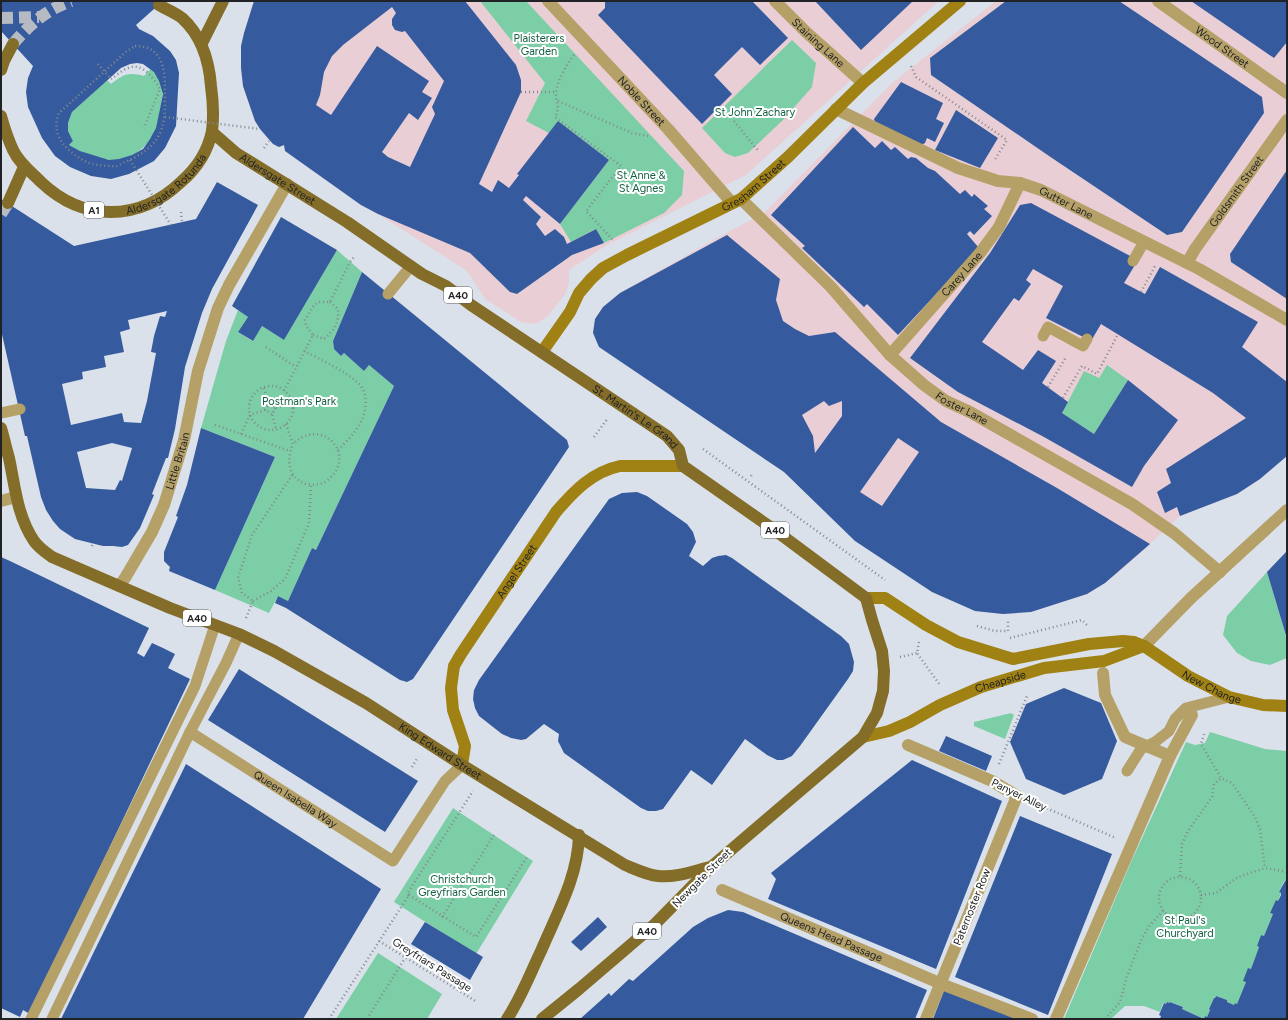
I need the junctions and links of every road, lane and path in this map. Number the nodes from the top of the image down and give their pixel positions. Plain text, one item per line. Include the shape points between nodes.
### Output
1 (223, 1) edge
2 (548, 1) edge
3 (775, 1) edge
4 (960, 1) edge
5 (1158, 1) edge
6 (159, 5) dead end
7 (202, 43) junction
8 (13, 44) tunnel mouth
9 (575, 54) dead end
10 (909, 62) dead end
11 (98, 64) dead end
12 (1, 70) edge
13 (104, 71) junction
14 (863, 83) junction
15 (521, 92) dead end
16 (556, 92) junction
17 (1287, 93) edge
18 (558, 101) junction
19 (836, 109) junction
20 (1, 116) edge
21 (164, 117) junction
22 (1287, 120) edge
23 (734, 121) dead end
24 (144, 128) dead end
25 (260, 129) dead end
26 (212, 132) junction
27 (652, 137) dead end
28 (269, 141) dead end
29 (759, 151) dead end
30 (260, 153) dead end
31 (130, 160) junction
32 (992, 164) dead end
33 (24, 166) junction
34 (1020, 183) junction
35 (287, 184) junction
36 (737, 201) junction
37 (8, 203) tunnel mouth
38 (181, 212) dead end
39 (182, 222) dead end
40 (347, 222) joint
41 (171, 225) dead end
42 (613, 240) dead end
43 (1144, 242) junction
44 (355, 256) dead end
45 (1133, 261) dead end
46 (1157, 262) dead end
47 (1187, 263) junction
48 (411, 266) junction
49 (1141, 292) dead end
50 (388, 294) dead end
51 (330, 302) junction
52 (1287, 320) edge
53 (1118, 334) dead end
54 (313, 335) junction
55 (1043, 336) dead end
56 (1088, 339) dead end
57 (266, 347) dead end
58 (304, 351) junction
59 (542, 352) junction
60 (890, 355) junction
61 (1071, 360) dead end
62 (1076, 363) dead end
63 (1082, 366) junction
64 (296, 367) junction
65 (264, 388) junction
66 (1048, 388) dead end
67 (284, 391) junction
68 (1063, 398) dead end
69 (269, 404) junction
70 (292, 404) junction
71 (276, 408) junction
72 (20, 409) dead end
73 (265, 410) junction
74 (1, 413) edge
75 (272, 414) junction
76 (250, 415) junction
77 (610, 416) dead end
78 (215, 424) dead end
79 (286, 424) junction
80 (1, 428) edge
81 (276, 429) junction
82 (241, 435) junction
83 (594, 437) dead end
84 (293, 444) junction
85 (704, 449) dead end
86 (338, 450) junction
87 (290, 451) junction
88 (683, 466) junction
89 (293, 474) junction
90 (311, 484) junction
91 (16, 497) junction
92 (1, 501) edge
93 (1287, 510) edge
94 (1220, 572) junction
95 (888, 581) dead end
96 (119, 586) junction
97 (866, 598) junction
98 (254, 601) junction
99 (1008, 619) dead end
100 (215, 625) junction
101 (977, 626) dead end
102 (239, 634) junction
103 (1006, 638) dead end
104 (1106, 642) junction
105 (1144, 646) junction
106 (895, 658) dead end
107 (1103, 674) dead end
108 (942, 686) dead end
109 (1027, 696) dead end
110 (1229, 697) junction
111 (1287, 706) edge
112 (1192, 715) dead end
113 (190, 732) junction
114 (863, 737) junction
115 (1201, 744) dead end
116 (908, 745) dead end
117 (1147, 746) junction
118 (421, 752) dead end
119 (1170, 756) junction
120 (462, 765) junction
121 (412, 767) dead end
122 (1127, 771) dead end
123 (1221, 778) junction
124 (992, 781) junction
125 (1017, 796) junction
126 (464, 804) dead end
127 (494, 835) dead end
128 (579, 835) junction
129 (1131, 844) junction
130 (528, 857) dead end
131 (711, 867) junction
132 (1265, 868) junction
133 (1287, 872) edge
134 (1180, 876) junction
135 (722, 890) dead end
136 (409, 895) junction
137 (1201, 895) junction
138 (1163, 910) junction
139 (442, 916) junction
140 (379, 941) junction
141 (405, 958) junction
142 (941, 984) junction
143 (477, 1002) dead end
144 (31, 1019) edge
145 (52, 1019) edge
146 (329, 1019) edge
147 (367, 1019) edge
148 (507, 1019) edge
149 (542, 1019) edge
150 (926, 1019) edge
151 (1032, 1019) edge
152 (1056, 1019) edge
153 (1105, 1019) edge

1 - 7 main road
2 - 36 street, Noble Street
3 - 14 street, Staining Lane
4 - 14 street, Gresham Street
5 - 17 street, Wood Street
6 - 7 main road, Aldersgate Rotunda / A1 via 181,17
7 - 26 main road, Aldersgate Rotunda / A1 via 211,83
8 - 12 main road
9 - 16 path via 567,63
10 - 32 path via 916,77 1007,140
11 - 13 path
13 - 21 path via 135,46 145,46 155,52 163,64 165,78
13 - 24 path via 111,79 136,66 154,78 160,89
13 - 31 path via 58,113 55,121 56,131 63,145 93,164 117,166
14 - 19 street, Gresham Street
15 - 16 path
16 - 18 path
18 - 27 path via 632,133
18 - 42 path via 559,110 555,117 621,166 586,211
19 - 34 street, Gutter Lane via 958,168 998,181
19 - 36 street, Gresham Street via 788,157
20 - 33 main road, Aldersgate Rotunda / A1 via 13,151
21 - 25 path, bridge
21 - 31 path via 154,142 145,152
22 - 47 street, Goldsmith Street
23 - 29 path
26 - 33 main road, Aldersgate Rotunda / A1 via 201,159 188,176 172,191 140,208 103,212 81,208 48,189
26 - 35 main road, Aldersgate Street / A40 via 236,153
28 - 30 path
31 - 41 path, bridge
33 - 37 main road
34 - 43 street, Gutter Lane via 1042,190
34 - 60 street, Carey Lane via 999,227 980,253
35 - 40 main road, Aldersgate Street / A40
35 - 96 street, Little Britain via 218,308 198,371 184,440 164,505 152,532
36 - 59 street, Gresham Street via 603,268 579,293 570,312
36 - 60 street, Foster Lane via 831,286
38 - 39 path
40 - 48 main road, St. Martin's Le Grand / A40
43 - 45 lane
43 - 47 street, Gutter Lane
44 - 51 path
46 - 49 path
47 - 52 street, Gutter Lane
48 - 50 lane
48 - 59 main road, St. Martin's Le Grand / A40 via 446,286
51 - 54 path via 319,302 314,305 305,320
51 - 54 path via 338,309 339,317 332,332 324,338
53 - 63 path via 1096,374
54 - 58 path
55 - 56 lane via 1048,326 1083,346
57 - 64 path
58 - 64 path
58 - 86 path via 360,385 365,396 366,407 357,429
59 - 88 main road, St. Martin's Le Grand / A40 via 667,436 679,450
60 - 94 street, Foster Lane via 946,401 970,412 1132,504 1174,533
61 - 66 path via 1065,357
62 - 63 path
63 - 68 path
64 - 67 path
65 - 67 path via 274,387
65 - 69 path
65 - 76 path via 258,390 250,401
67 - 70 path
69 - 71 path
69 - 73 path
70 - 71 path
70 - 79 path via 290,418
71 - 75 path
72 - 74 lane
73 - 75 path
73 - 76 path
75 - 81 path
76 - 81 path via 257,425 270,430
76 - 82 path
77 - 83 path
78 - 82 path
79 - 81 path
79 - 84 path
80 - 91 main road, A40
82 - 87 path
84 - 86 path via 305,435 321,435 334,443
84 - 87 path
85 - 95 path
86 - 90 path via 340,459 334,475 324,482
87 - 89 path via 289,467
88 - 97 main road, St. Martin's Le Grand / A40
88 - 120 street, Angel Street via 610,468 589,479 573,492 556,512 454,666 451,688 453,710 465,746
89 - 90 path
89 - 98 path via 252,535 238,578 242,593
90 - 98 path via 309,522 285,579 272,591
91 - 92 street
91 - 96 main road, A40 via 24,521 34,541 42,550 67,564
93 - 94 street, Cheapside
94 - 105 street, Cheapside
96 - 100 main road, King Edward Street / A40
97 - 104 street, Cheapside via 885,598 920,622 958,642 1013,659
97 - 114 main road, A40 via 882,651 884,671 878,713
98 - 102 path
99 - 101 path via 1008,631 995,631
100 - 102 main road, King Edward Street / A40
100 - 144 lane via 195,686
102 - 113 lane
102 - 120 main road, King Edward Street / A40 via 366,703
103 - 104 path via 1082,620
104 - 105 street, Cheapside via 1134,642
105 - 110 street, New Change via 1188,676
105 - 114 street, Cheapside via 1104,661 1044,668 981,687 940,704 889,731
106 - 108 path via 917,653
107 - 117 street via 1105,695 1125,738
109 - 124 path
110 - 111 street, New Change via 1263,705
110 - 117 lane via 1186,708 1175,719 1169,731
112 - 119 street
113 - 120 lane, Queen Isabella Way via 393,861 445,781
113 - 145 lane
114 - 131 main road, Newgate Street / A40
115 - 123 path
116 - 124 street, Panyer Alley
117 - 119 street
117 - 122 lane via 1141,750
118 - 121 path
119 - 129 street
120 - 128 main road, King Edward Street / A40
123 - 132 path via 1232,783 1255,817 1260,829
123 - 134 path via 1214,784 1212,797 1182,844
124 - 125 street, Panyer Alley
125 - 129 path, Panyer Alley
125 - 142 street, Paternoster Row
126 - 136 path via 407,894
127 - 139 path
128 - 131 main road, A40 via 625,865 658,876 682,874
128 - 148 main road via 579,852 570,884 519,1000
129 - 152 street
130 - 139 path via 476,937
131 - 149 main road, Newgate Street / A40 via 655,924
132 - 133 path
132 - 137 path via 1238,877 1216,892
134 - 137 path via 1193,881
134 - 138 path via 1167,881 1163,886 1159,898
135 - 142 street, Queens Head Passage
136 - 139 path
136 - 140 path
137 - 138 path via 1196,911 1186,918 1173,918
138 - 153 path via 1142,938 1120,1002
140 - 141 path, Greyfriars Passage
140 - 146 path
141 - 143 path, Greyfriars Passage
141 - 147 path
142 - 150 street, Paternoster Row
142 - 151 street, Queens Head Passage

